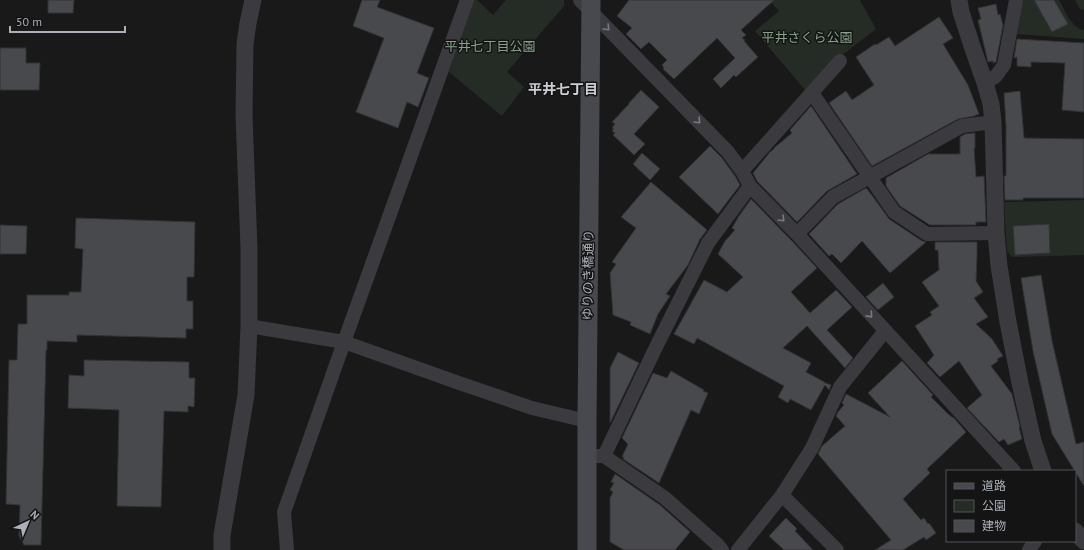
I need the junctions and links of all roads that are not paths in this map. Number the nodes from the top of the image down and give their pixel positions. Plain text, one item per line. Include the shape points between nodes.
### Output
1 (253, 0) edge
2 (467, 0) edge
3 (959, 0) edge
4 (1016, 0) edge
5 (587, 4) edge
6 (840, 62) dead end
7 (985, 83) junction
8 (812, 93) junction
9 (993, 122) junction
10 (742, 171) junction
11 (870, 177) junction
12 (750, 186) junction
13 (996, 233) junction
14 (797, 234) junction
15 (249, 326) junction
16 (885, 331) junction
17 (344, 342) junction
18 (587, 421) junction
19 (596, 456) junction
20 (1013, 470) edge
21 (1043, 470) edge
22 (782, 495) junction
23 (1076, 532) edge
24 (1084, 541) edge
25 (222, 550) edge
26 (287, 550) edge
27 (587, 550) edge
28 (722, 550) edge
29 (738, 550) edge
30 (837, 550) edge

1 - 15 street via 245,44 244,115
2 - 17 street
3 - 7 street
4 - 7 street via 1004,65 996,76
5 -> 10 street via 728,152
5 - 18 main road, ゆりのき橋通り
6 - 8 street
7 - 9 street
8 - 10 street
8 - 11 street
9 - 11 street via 962,126
9 - 13 street
10 - 12 street
11 - 13 street via 894,212 927,234
11 - 14 street via 833,197
12 -> 14 street
12 - 19 street via 708,244 656,347
13 - 21 street via 998,266 1014,353 1033,441
14 -> 16 street
15 - 17 street
15 - 25 street via 246,395 222,535
16 - 20 street
16 - 22 street via 840,387 812,448
17 - 18 street via 532,408
17 - 26 street via 284,512
18 - 19 main road, ゆりのき橋通り
19 - 27 main road, ゆりのき橋通り
19 - 28 street via 666,498
22 - 29 street
22 - 30 street
23 - 24 street

